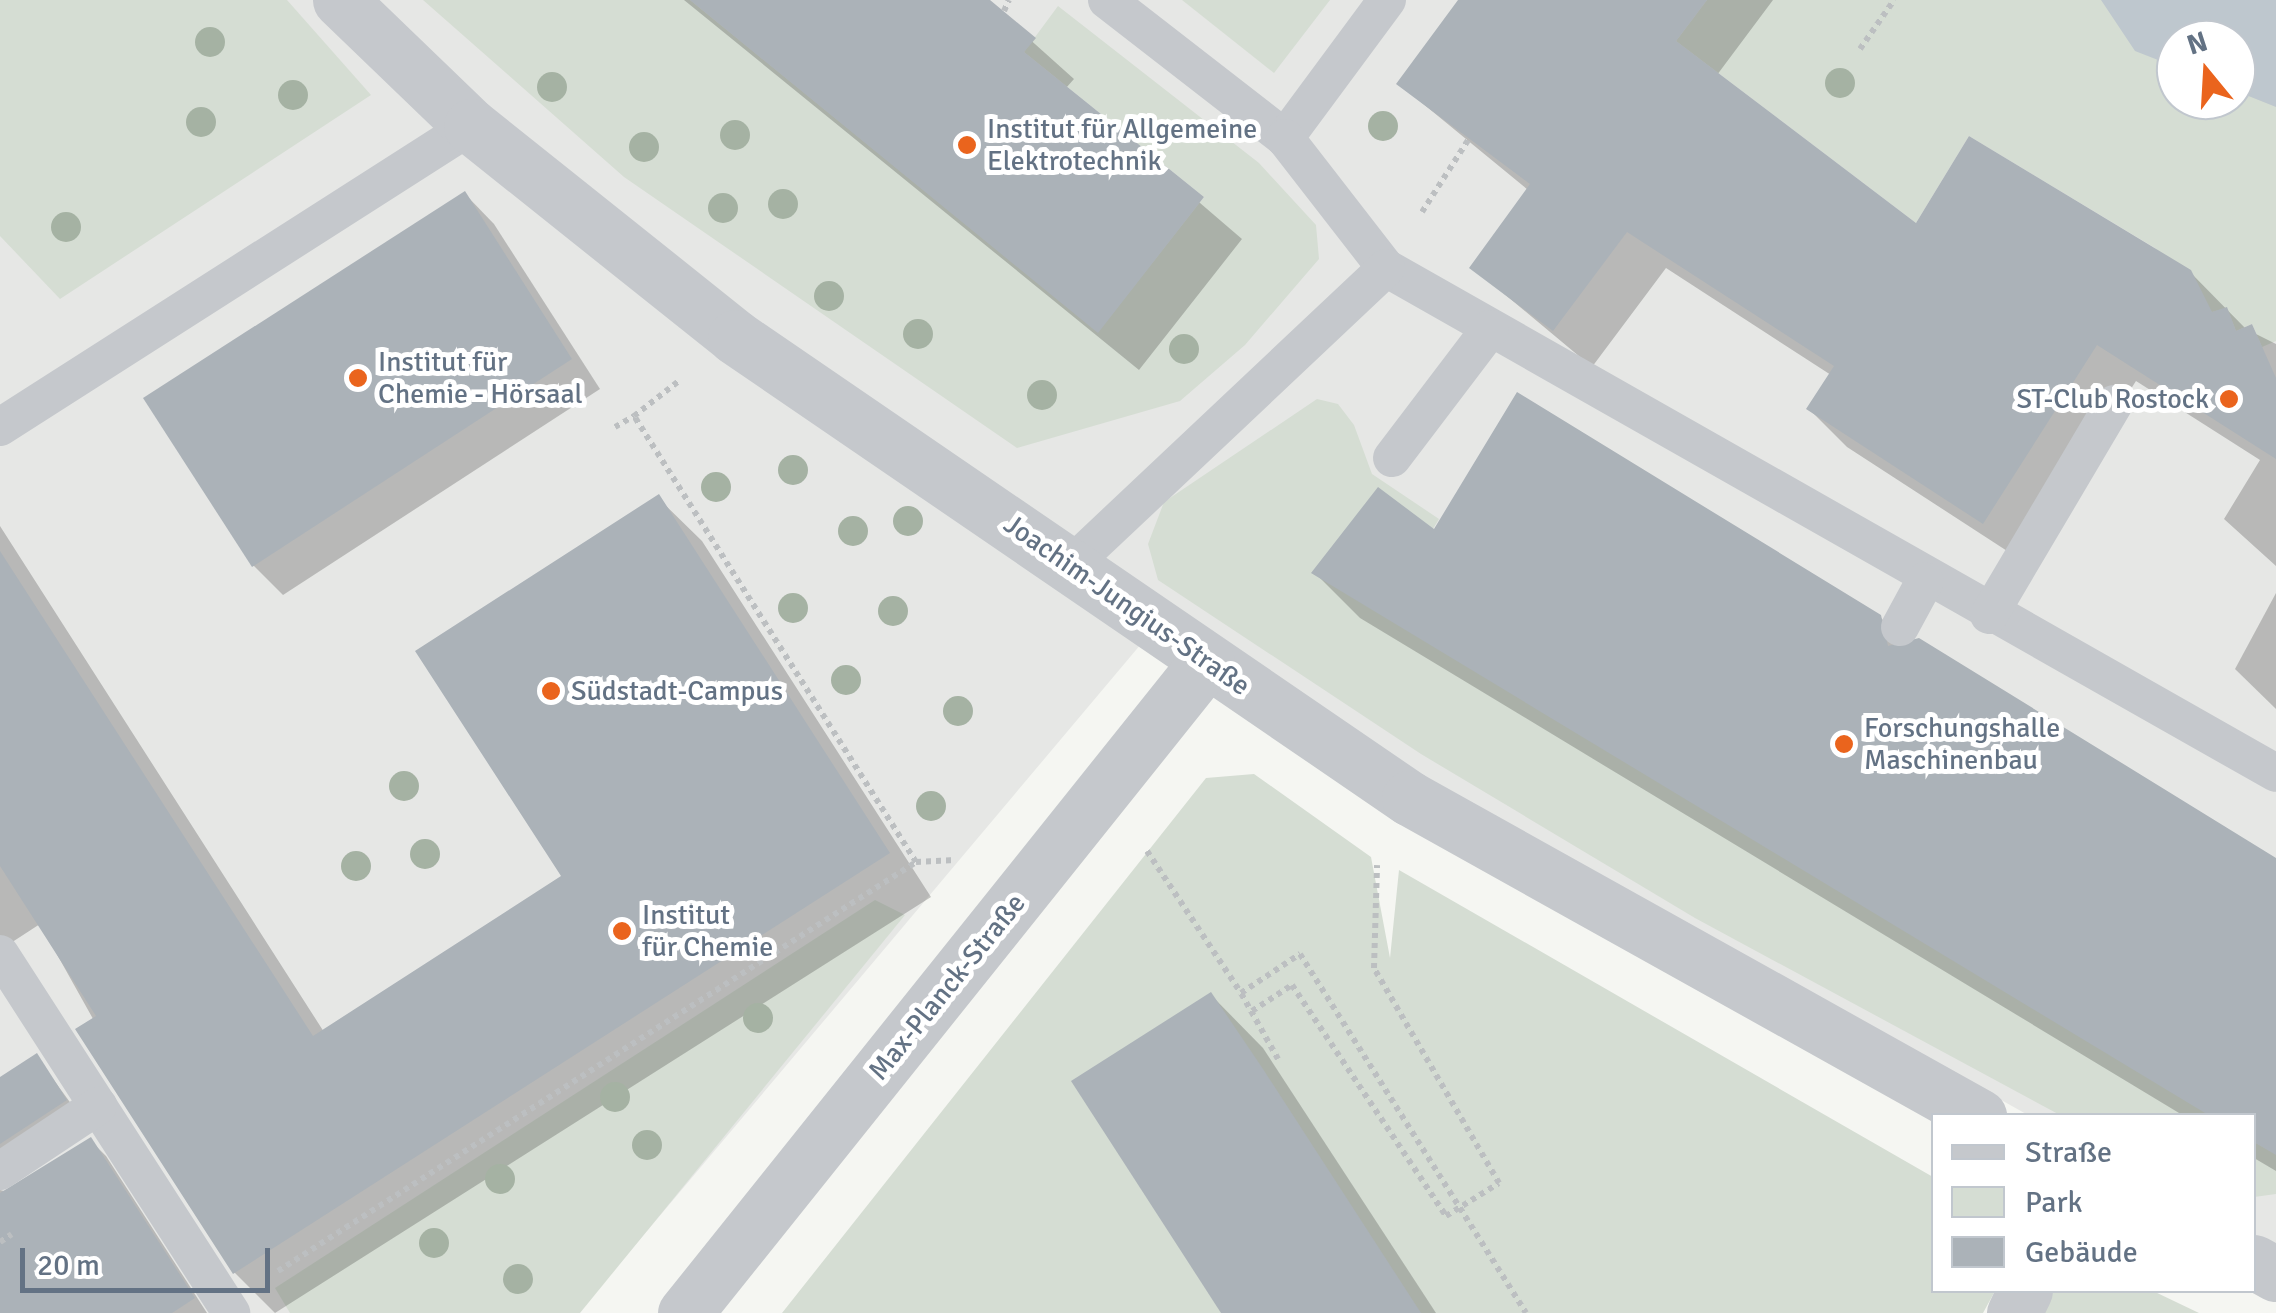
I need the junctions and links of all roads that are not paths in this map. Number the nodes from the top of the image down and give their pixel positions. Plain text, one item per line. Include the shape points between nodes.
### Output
1 (340, 0) edge
2 (1108, 0) edge
3 (1387, 0) edge
4 (472, 126) junction
5 (1284, 138) junction
6 (1386, 268) junction
7 (1490, 329) junction
8 (2114, 404) dead end
9 (0, 427) edge
10 (1392, 458) dead end
11 (1071, 565) junction
12 (1924, 581) junction
13 (1989, 615) junction
14 (1900, 627) dead end
15 (1207, 660) junction
16 (2276, 774) edge
17 (0, 954) edge
18 (98, 1106) junction
19 (1974, 1113) edge
20 (0, 1171) edge
21 (229, 1309) edge
22 (686, 1313) edge

1 - 4 street, Joachim-Jungius-Straße
2 - 5 lane
3 - 5 lane
4 - 9 lane
4 - 11 street, Joachim-Jungius-Straße via 735,337
5 - 6 lane
6 - 7 lane
6 - 11 lane
7 - 10 lane
7 - 12 lane
8 - 13 lane
11 - 15 street, Joachim-Jungius-Straße
12 - 13 lane
12 - 14 lane
13 - 16 lane
15 - 19 street, Joachim-Jungius-Straße via 1409,798
15 - 22 street, Max-Planck-Straße
17 - 18 lane
18 - 20 lane
18 - 21 lane

